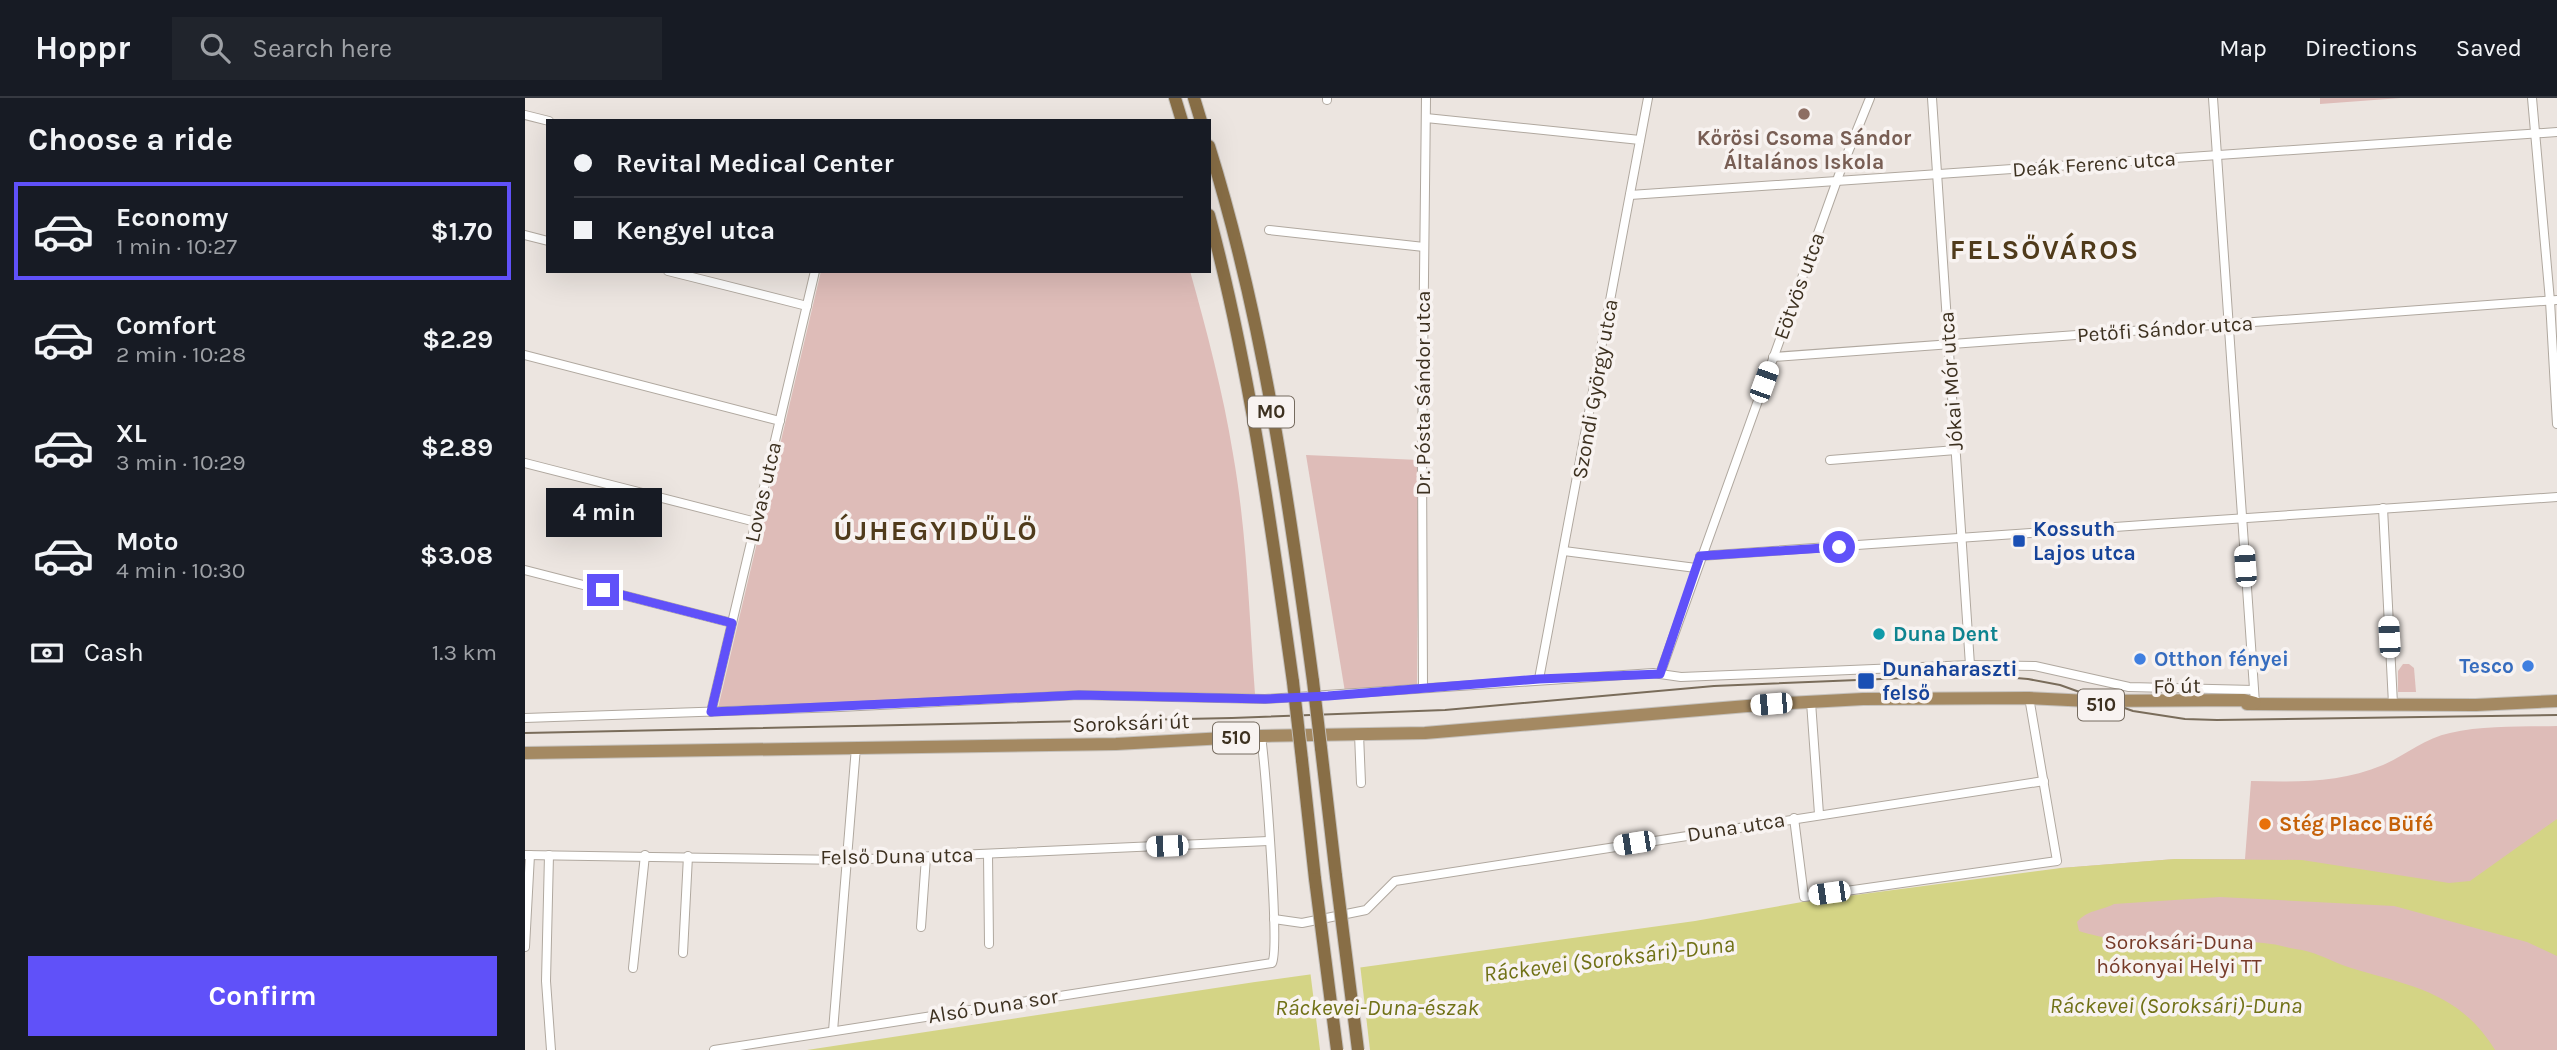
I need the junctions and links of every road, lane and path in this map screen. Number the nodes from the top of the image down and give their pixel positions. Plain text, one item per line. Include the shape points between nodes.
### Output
1 (1175, 98) edge
2 (1194, 98) edge
3 (1426, 98) edge
4 (1648, 98) edge
5 (1870, 98) edge
6 (1932, 98) edge
7 (2213, 98) edge
8 (2532, 98) edge
9 (525, 115) edge
10 (1426, 118) junction
11 (1181, 119) edge
12 (1201, 119) edge
13 (546, 120) edge
14 (2557, 132) edge
15 (2534, 134) junction
16 (1640, 140) junction
17 (1211, 153) edge
18 (2217, 156) junction
19 (1937, 174) junction
20 (1837, 182) junction
21 (1630, 195) junction
22 (1211, 224) edge
23 (1269, 230) dead end
24 (525, 235) edge
25 (546, 240) edge
26 (1424, 247) junction
27 (676, 273) edge
28 (815, 273) edge
29 (2554, 300) edge
30 (807, 306) junction
31 (2230, 324) junction
32 (1949, 345) junction
33 (525, 355) edge
34 (1773, 356) junction
35 (779, 421) junction
36 (2557, 424) edge
37 (1956, 450) junction
38 (1830, 460) dead end
39 (525, 463) edge
40 (2557, 497) edge
41 (2383, 508) junction
42 (2241, 517) junction
43 (756, 522) junction
44 (1962, 539) junction
45 (1565, 551) junction
46 (1700, 556) junction
47 (1696, 568) junction
48 (525, 570) edge
49 (732, 623) junction
50 (1970, 665) junction
51 (1660, 674) junction
52 (1539, 679) junction
53 (1423, 687) junction
54 (2255, 696) junction
55 (1946, 699) junction
56 (2557, 701) edge
57 (1811, 702) junction
58 (2031, 703) junction
59 (2393, 704) junction
60 (711, 712) junction
61 (525, 718) edge
62 (1359, 734) junction
63 (1262, 736) junction
64 (856, 747) junction
65 (525, 753) edge
66 (2044, 781) junction
67 (1361, 783) dead end
68 (1819, 814) junction
69 (1794, 818) junction
70 (1268, 841) junction
71 (988, 854) junction
72 (527, 855) edge
73 (549, 855) junction
74 (645, 855) junction
75 (688, 856) junction
76 (926, 857) junction
77 (847, 860) junction
78 (1274, 919) junction
79 (921, 927) dead end
80 (989, 944) dead end
81 (525, 947) edge
82 (683, 953) dead end
83 (633, 968) dead end
84 (833, 1031) junction
85 (551, 1050) edge
86 (714, 1050) edge
87 (1337, 1050) edge
88 (1358, 1050) edge

1 - 11 highway
2 - 12 highway
3 - 10 street, Dr. Pósta Sándor utca
4 - 16 street, Szondi György utca
5 - 20 street, Eötvös utca
6 - 19 street, Jókai Mór utca
7 - 18 street
8 - 15 street
9 - 13 street
10 - 16 street
10 - 26 street, Dr. Pósta Sándor utca
14 - 15 street, Deák Ferenc utca
15 - 18 street, Deák Ferenc utca
15 - 29 street
16 - 21 street, Szondi György utca
17 - 88 highway, M0, bridge via 1267,387 1300,586
18 - 19 street, Deák Ferenc utca
18 - 31 street
19 - 20 street, Deák Ferenc utca
19 - 32 street, Jókai Mór utca
20 - 21 street, Deák Ferenc utca
20 - 34 street, Eötvös utca
21 - 45 street, Szondi György utca
22 - 87 highway, M0, bridge via 1251,406 1293,682
23 - 26 street
24 - 25 street
26 - 53 street, Dr. Pósta Sándor utca
27 - 30 street
28 - 30 street, Lovas utca
29 - 31 street, Petőfi Sándor utca
29 - 36 street
30 - 35 street, Lovas utca
31 - 32 street, Petőfi Sándor utca
31 - 42 street
32 - 34 street, Petőfi Sándor utca
32 - 37 street, Jókai Mór utca
33 - 35 street
34 - 46 street, Eötvös utca
35 - 43 street, Lovas utca
37 - 38 street
37 - 44 street, Jókai Mór utca
39 - 43 street
40 - 41 street
41 - 42 street
41 - 59 street
42 - 44 street
42 - 54 street
43 - 49 street, Lovas utca
44 - 46 street
44 - 50 street, Jókai Mór utca
45 - 47 street
45 - 52 street, Szondi György utca
46 - 47 street, Eötvös utca
47 - 51 street, Eötvös utca
48 - 49 street
49 - 60 street, Lovas utca
50 - 51 street, Fő út via 1681,677
50 - 54 street, Fő út via 2035,666 2129,687
51 - 52 street, Fő út
52 - 53 street, Fő út
53 - 60 street, Fő út via 1265,699 1079,695
54 - 55 main road, Fő út / 510
54 - 58 main road, Fő út / 510 via 2117,706
54 - 59 main road, Fő út / 510
55 - 57 main road, Soroksári út / 510
55 - 58 main road, Fő út / 510
56 - 59 main road, Fő út / 510
57 - 62 main road, Soroksári út / 510 via 1490,729
57 - 68 street
58 - 66 street
60 - 61 street, Fő út
62 - 63 main road, Soroksári út / 510
62 - 67 street
63 - 64 main road, Soroksári út / 510 via 1116,744
63 - 70 street
64 - 65 main road, Soroksári út / 510
64 - 77 street
66 - 68 street, Duna utca
66 - 69 street via 2057,861 1804,897
68 - 69 street, Duna utca
69 - 78 street, Duna utca via 1395,881 1366,910 1302,923
70 - 71 street, Felső Duna utca
70 - 78 street
71 - 76 street, Felső Duna utca
71 - 80 street
72 - 73 street, Felső Duna utca
72 - 81 street
73 - 74 street, Felső Duna utca
73 - 85 street via 546,981
74 - 75 street, Felső Duna utca
74 - 83 street
75 - 77 street, Felső Duna utca
75 - 82 street
76 - 77 street, Felső Duna utca
76 - 79 street
77 - 84 street
78 - 84 street, Alsó Duna sor via 1272,963
84 - 86 street, Alsó Duna sor

